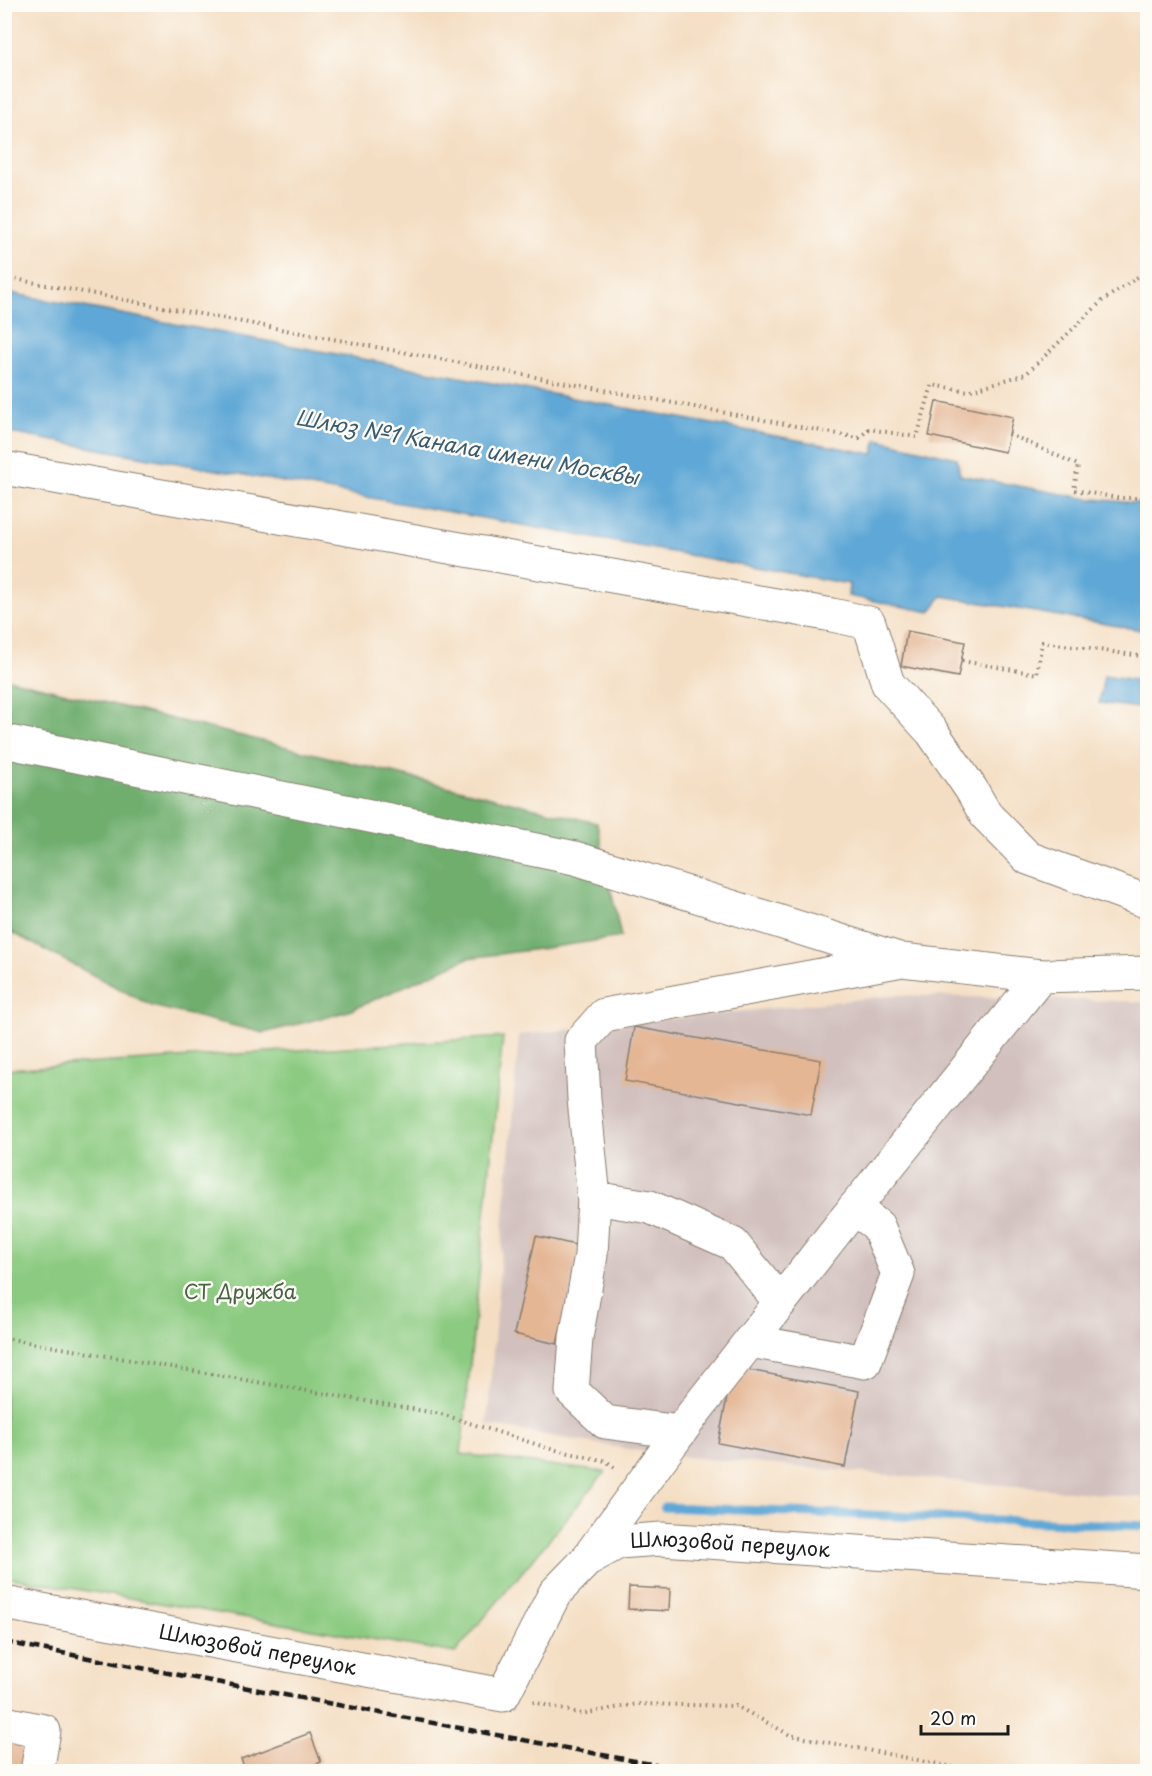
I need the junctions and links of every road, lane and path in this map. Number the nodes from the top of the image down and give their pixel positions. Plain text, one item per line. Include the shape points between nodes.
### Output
1 (1148, 270) edge
2 (4, 277) edge
3 (1009, 434) dead end
4 (4, 468) edge
5 (1148, 498) edge
6 (1148, 657) edge
7 (962, 661) dead end
8 (4, 741) edge
9 (1148, 902) edge
10 (902, 960) junction
11 (1148, 973) edge
12 (1041, 975) junction
13 (594, 1198) junction
14 (854, 1208) junction
15 (780, 1302) junction
16 (4, 1338) edge
17 (750, 1341) junction
18 (680, 1432) junction
19 (639, 1490) junction
20 (588, 1559) junction
21 (1148, 1571) edge
22 (4, 1603) edge
23 (504, 1695) junction
24 (4, 1723) edge
25 (37, 1772) edge
26 (979, 1772) edge

1 - 2 path via 1102,301 1026,374 969,392 932,385 917,437 869,429 859,438
3 - 5 path via 1078,465 1074,490 1118,498
4 - 9 street via 869,623 888,684 932,732 986,814 1028,858
6 - 7 path via 1042,642 1037,674
8 - 10 street via 575,858
10 - 12 street
10 - 13 street via 604,1015 581,1041
11 - 12 street
12 - 14 street
13 - 15 street via 650,1207 733,1244
13 - 18 street via 591,1255 576,1338 572,1391 605,1422
14 - 15 street
14 - 17 street via 878,1226 898,1274 866,1362
15 - 17 street
16 - 19 path via 441,1414 551,1449 606,1461
17 - 18 street
18 - 19 street
19 - 20 street
20 - 21 street, Шлюзовой переулок via 619,1542 661,1539
20 - 23 street, Шлюзовой переулок via 555,1593
22 - 23 street, Шлюзовой переулок
23 - 26 path via 582,1714 637,1704 736,1706 790,1735
24 - 25 street via 44,1731

